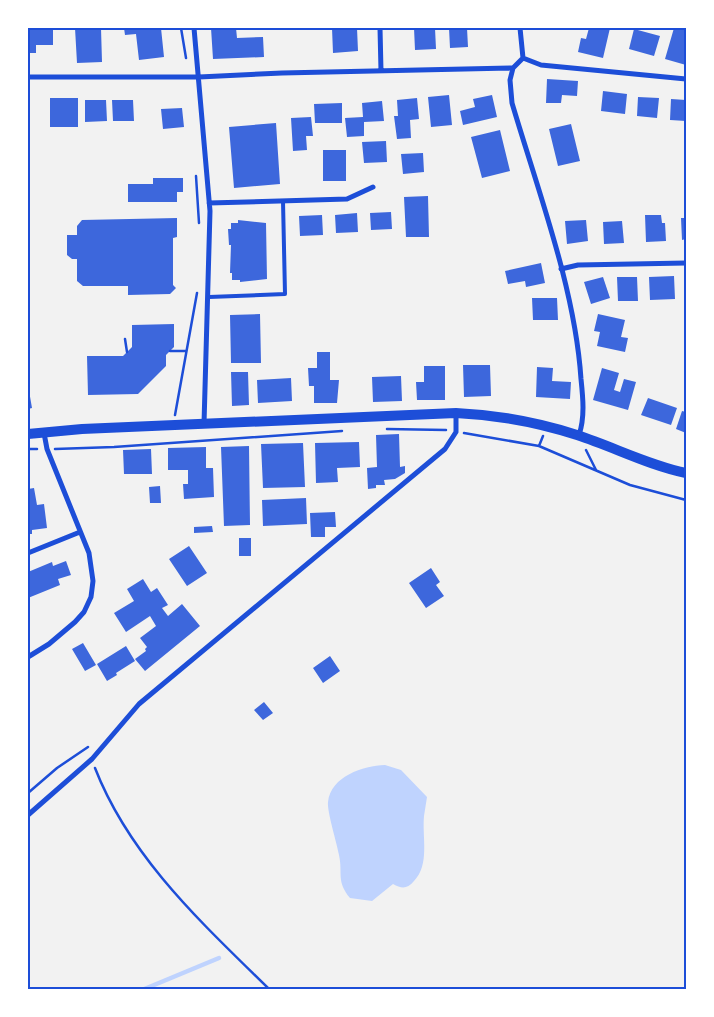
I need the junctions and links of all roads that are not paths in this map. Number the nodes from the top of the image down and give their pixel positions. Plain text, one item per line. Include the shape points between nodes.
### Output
1 (194, 28) edge
2 (380, 28) edge
3 (520, 28) edge
4 (523, 58) junction
5 (513, 68) junction
6 (382, 71) junction
7 (28, 77) edge
8 (199, 77) junction
9 (686, 80) edge
10 (373, 187) dead end
11 (283, 201) junction
12 (209, 203) junction
13 (686, 262) edge
14 (561, 269) junction
15 (209, 297) junction
16 (456, 413) junction
17 (204, 424) junction
18 (44, 432) junction
19 (28, 434) edge
20 (579, 436) junction
21 (686, 473) edge
22 (80, 532) junction
23 (28, 553) edge
24 (28, 657) edge
25 (28, 815) edge

1 - 8 street
2 - 6 street
3 - 4 street
4 - 5 street
4 - 9 street via 541,65
5 - 6 street
5 - 14 street via 510,80 512,104
6 - 8 street
7 - 8 street
8 - 12 street
10 - 11 street via 347,199
11 - 12 street
11 - 15 lane via 285,294
12 - 15 street
13 - 14 street
14 - 20 street via 580,352 583,424
15 - 17 street
16 - 17 main road
16 - 20 main road via 522,420
16 - 25 street via 456,432 445,449 138,704 92,759
17 - 18 main road
18 - 19 main road
18 - 22 street via 47,449
20 - 21 main road via 631,457
22 - 23 street
22 - 24 street via 92,569 91,596 75,622

